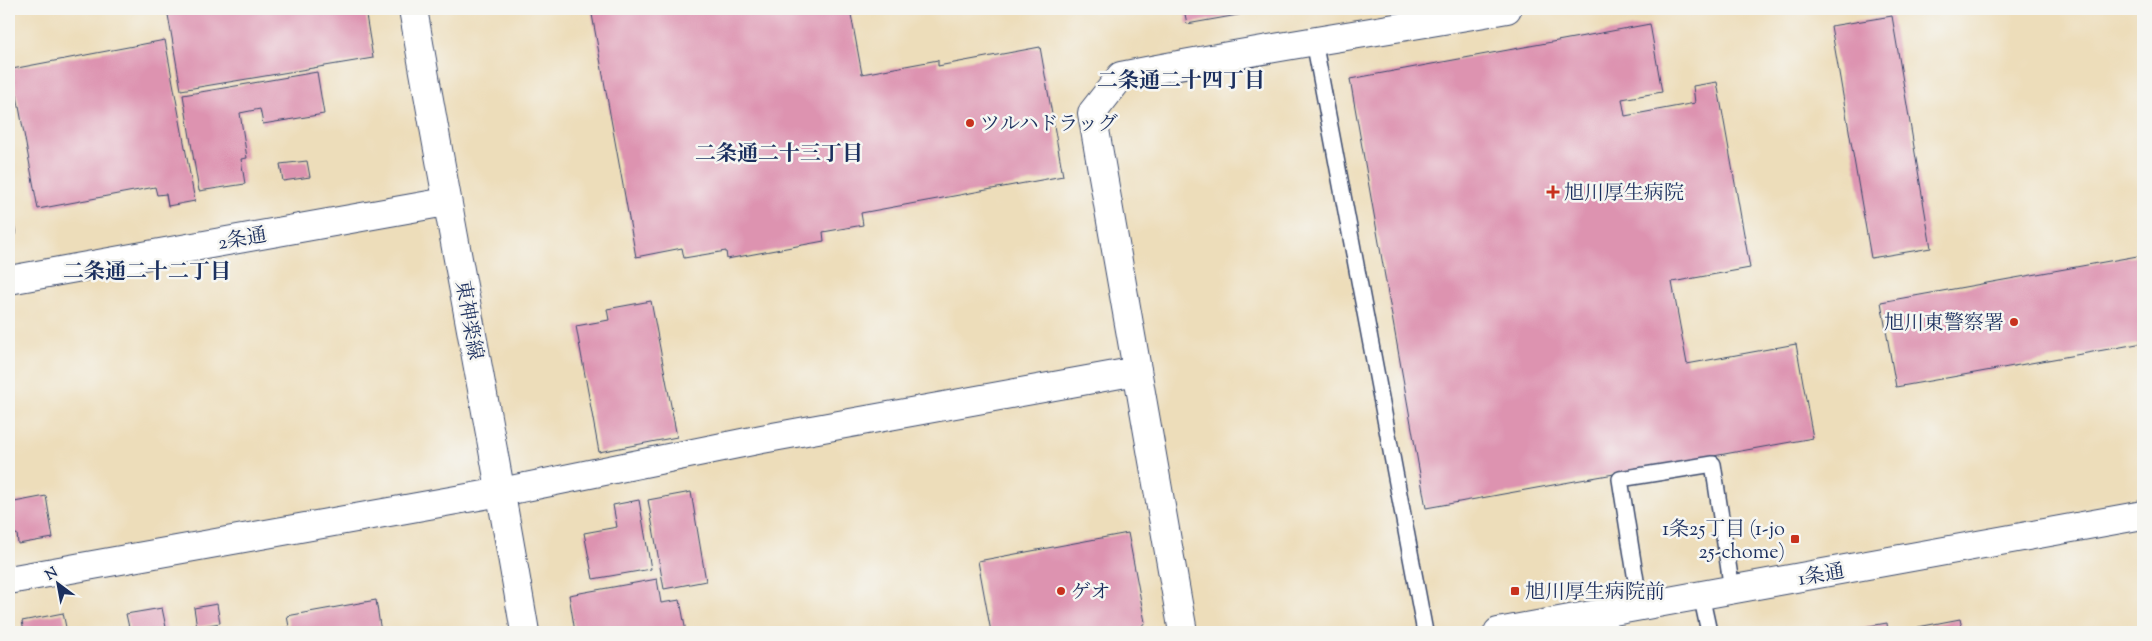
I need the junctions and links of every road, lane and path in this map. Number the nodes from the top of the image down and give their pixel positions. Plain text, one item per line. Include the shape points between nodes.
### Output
1 (413, 9) edge
2 (1507, 9) edge
3 (1314, 41) junction
4 (446, 202) junction
5 (9, 280) edge
6 (1137, 371) junction
7 (501, 492) junction
8 (2143, 515) edge
9 (9, 580) edge
10 (1732, 590) junction
11 (1701, 595) junction
12 (1640, 606) junction
13 (525, 632) edge
14 (1183, 632) edge
15 (1425, 632) edge
16 (1498, 632) edge
17 (1708, 632) edge

1 - 4 street, 東神楽線
2 - 3 street
3 - 6 street via 1120,76 1092,113
3 - 15 lane
4 - 5 street, 2条通
4 - 7 street, 東神楽線
6 - 7 street via 762,439
6 - 14 street
7 - 9 street
7 - 13 street, 東神楽線
8 - 10 street, 1条通
10 - 11 street, 1条通
10 - 12 lane via 1713,464 1620,479
11 - 12 street, 1条通
11 - 17 lane
12 - 16 street, 1条通

